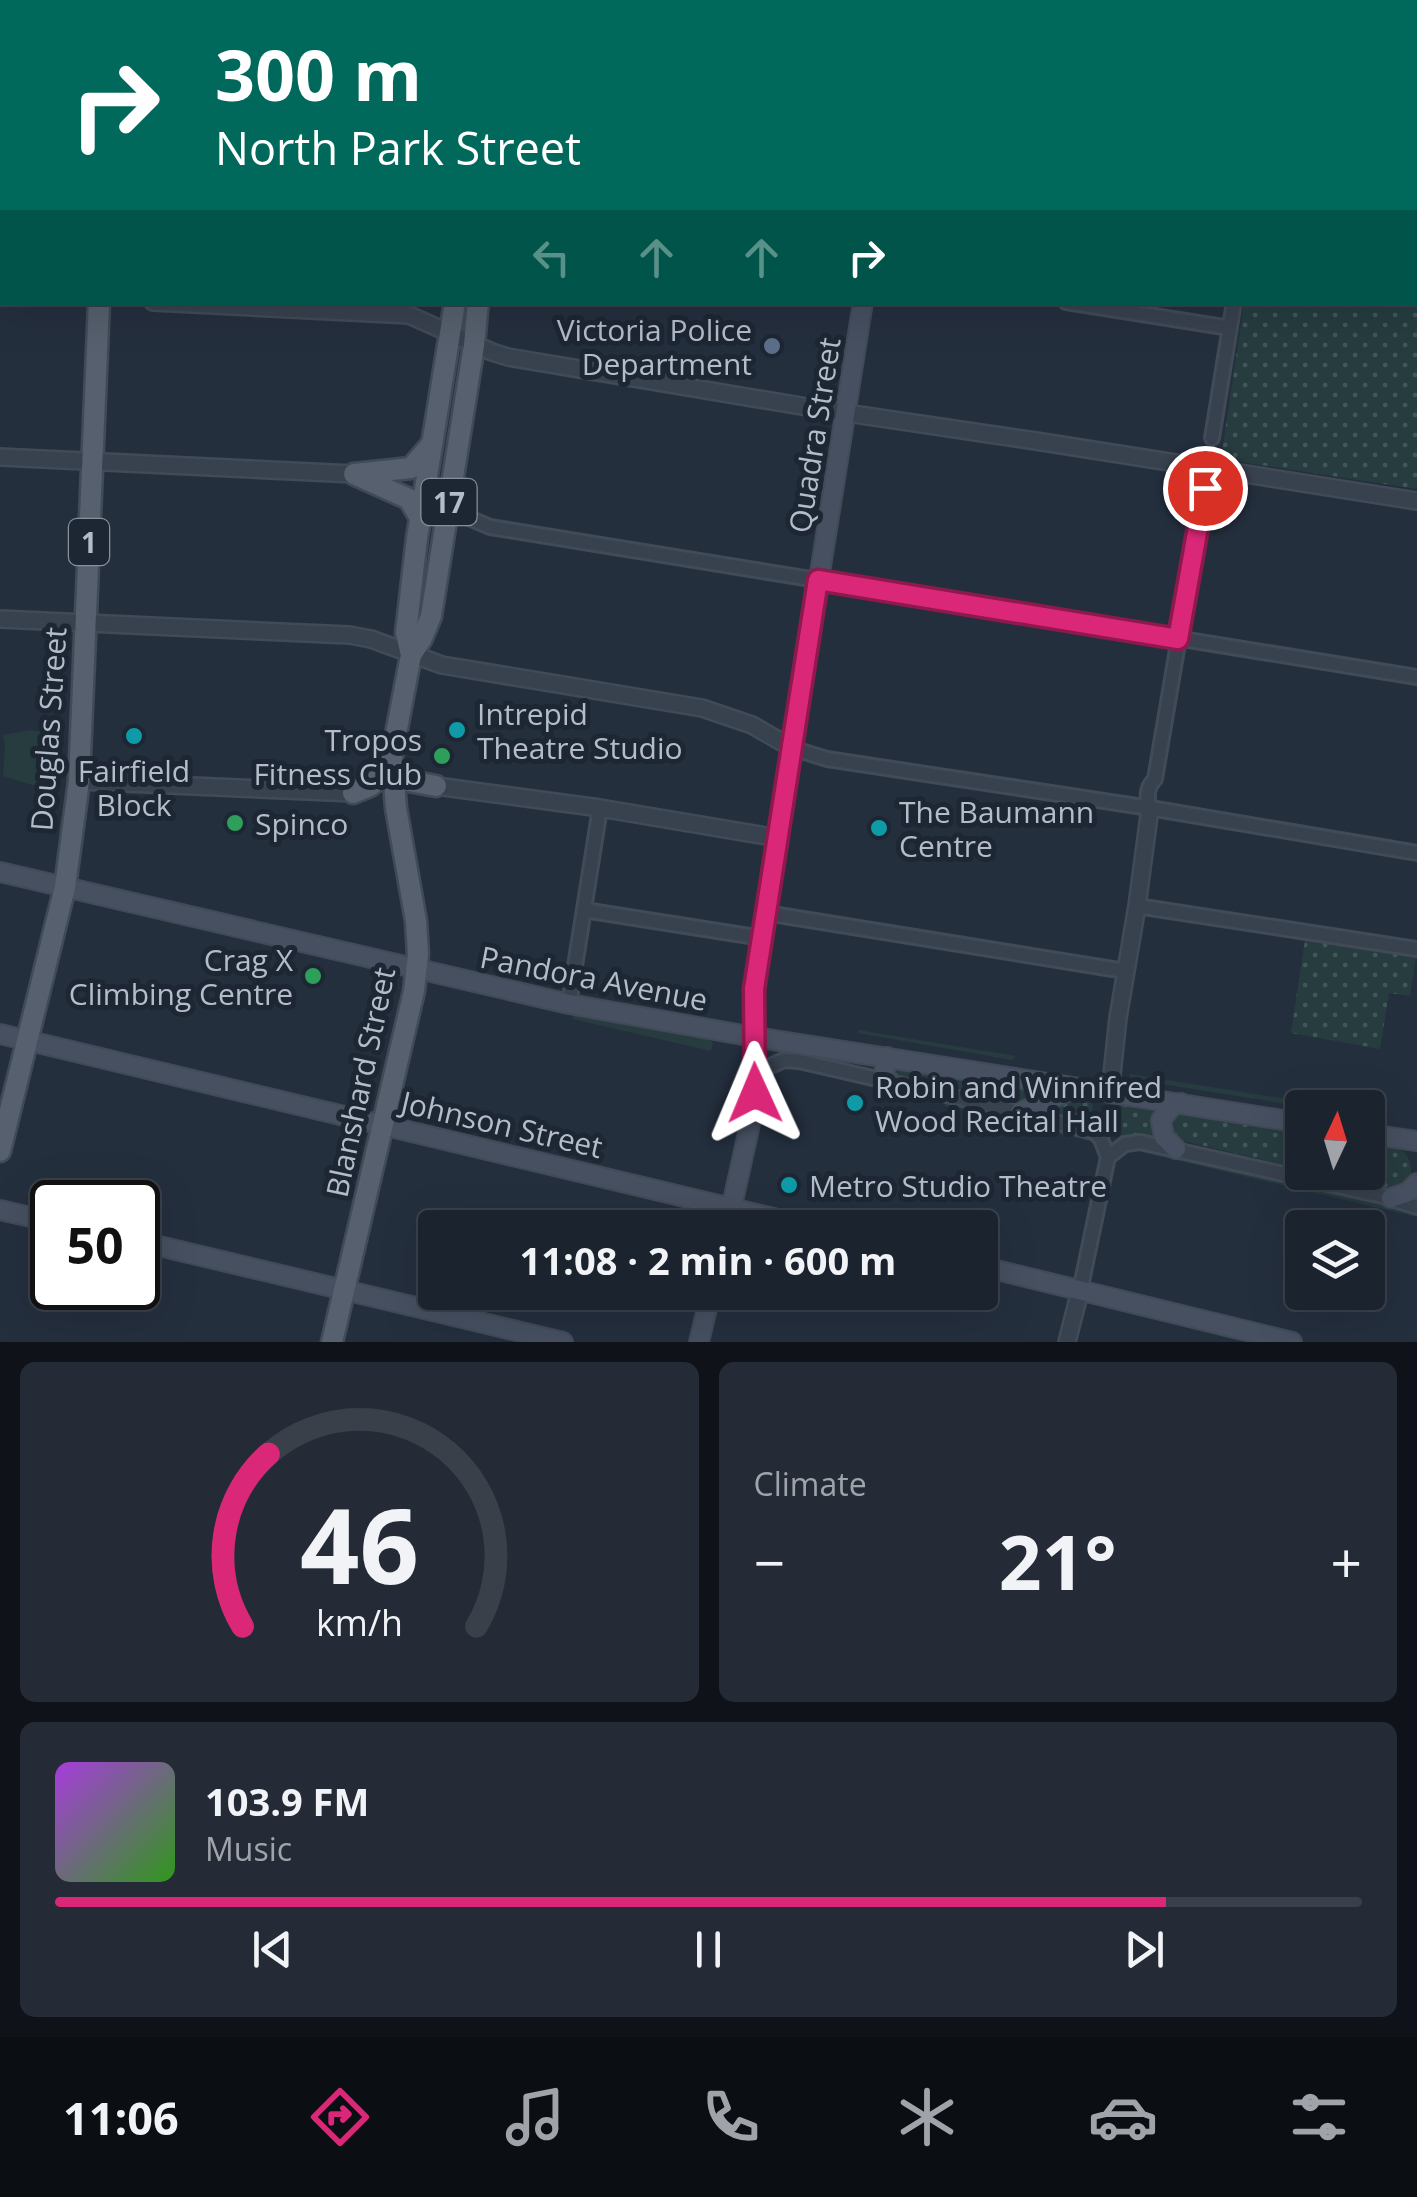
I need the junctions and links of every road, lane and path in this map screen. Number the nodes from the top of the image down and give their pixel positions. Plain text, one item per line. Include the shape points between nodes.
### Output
1 (100, 305) edge
2 (217, 305) edge
3 (455, 305) edge
4 (478, 305) edge
5 (863, 305) edge
6 (1085, 305) edge
7 (1234, 305) edge
8 (1230, 328) junction
9 (450, 333) junction
10 (474, 345) junction
11 (845, 413) junction
12 (1212, 438) dead end
13 (432, 445) junction
14 (0, 457) edge
15 (93, 461) junction
16 (1208, 467) junction
17 (354, 474) junction
18 (1417, 500) edge
19 (448, 509) junction
20 (420, 518) junction
21 (818, 580) junction
22 (0, 619) edge
23 (86, 623) junction
24 (1178, 639) junction
25 (411, 655) junction
26 (1417, 678) edge
27 (792, 748) junction
28 (79, 781) junction
29 (436, 786) joint
30 (394, 787) junction
31 (352, 793) junction
32 (600, 808) junction
33 (1150, 808) junction
34 (778, 838) junction
35 (1417, 852) edge
36 (0, 872) edge
37 (65, 887) junction
38 (1137, 906) junction
39 (584, 910) junction
40 (766, 913) junction
41 (762, 938) junction
42 (1417, 949) edge
43 (417, 970) junction
44 (1125, 971) junction
45 (569, 1004) junction
46 (0, 1034) edge
47 (754, 1037) junction
48 (26, 1041) junction
49 (887, 1057) junction
50 (755, 1074) junction
51 (883, 1080) junction
52 (1074, 1088) junction
53 (1110, 1093) junction
54 (1181, 1103) junction
55 (1020, 1112) junction
56 (1285, 1120) edge
57 (382, 1124) junction
58 (1385, 1138) edge
59 (1413, 1144) edge
60 (1176, 1149) junction
61 (0, 1151) edge
62 (1108, 1157) junction
63 (1417, 1183) edge
64 (1391, 1198) junction
65 (1417, 1207) edge
66 (731, 1208) junction
67 (0, 1210) edge
68 (739, 1210) edge
69 (30, 1217) edge
70 (160, 1247) edge
71 (998, 1270) edge
72 (344, 1290) junction
73 (1080, 1291) junction
74 (707, 1310) edge
75 (332, 1342) edge
76 (563, 1342) edge
77 (699, 1342) edge
78 (1067, 1342) edge
79 (1292, 1342) edge

1 - 15 main road, Douglas Street / 1
2 - 9 street via 409,314
3 - 9 main road, Blanshard Street / 17
4 - 10 main road, Blanshard Street / 17
5 - 11 main road, Quadra Street
6 - 8 street
7 - 8 street
8 - 12 street
9 - 10 street
9 - 13 main road, Blanshard Street / 17
10 - 11 street via 508,357
10 - 19 main road, Blanshard Street / 17
11 - 16 street
11 - 21 main road, Quadra Street
13 - 17 main road via 411,468
13 - 20 main road, Blanshard Street / 17
14 - 15 street
15 - 17 street
15 - 23 main road, Douglas Street / 1
16 - 18 street
16 - 24 street
17 - 20 main road via 409,499
19 - 21 street via 490,527
19 - 25 main road, Blanshard Street / 17 via 430,616
20 - 25 main road, Blanshard Street / 17 via 406,633
21 - 24 street
21 - 27 main road, Quadra Street
22 - 23 street
23 - 25 street via 350,635
23 - 28 main road, Douglas Street / 1
24 - 26 street
24 - 33 street
25 - 27 street via 702,708
25 - 30 main road, Blanshard Street / 17
27 - 33 street
27 - 34 main road, Quadra Street
28 - 31 street
28 - 37 main road, Douglas Street / 1
29 - 30 main road
29 - 32 street
30 - 31 main road
30 - 31 main road via 373,798
30 - 43 main road, Blanshard Street / 17 via 416,921
32 - 34 street
32 - 39 street
33 - 35 street
33 - 38 street
34 - 40 main road, Quadra Street
36 - 37 main road, Pandora Avenue
37 - 43 main road, Pandora Avenue
37 - 48 main road, Douglas Street / 1
38 - 42 street
38 - 44 street
39 - 41 street
39 - 45 street
40 - 41 main road, Quadra Street
40 - 44 street
41 - 47 main road, Quadra Street
43 - 45 main road, Pandora Avenue
43 - 57 main road, Blanshard Street / 17
44 - 53 street
45 - 47 main road, Pandora Avenue
46 - 48 main road, Johnson Street
47 - 49 main road, Pandora Avenue
47 - 50 main road, Quadra Street
48 - 57 main road, Johnson Street
48 - 61 main road, Douglas Street / 1
49 - 51 main road
49 - 52 main road, Pandora Avenue
50 - 51 street via 784,1060
50 - 66 main road, Quadra Street
51 - 55 street
52 - 53 main road, Pandora Avenue
52 - 55 main road
53 - 54 main road, Pandora Avenue
54 - 56 main road, Pandora Avenue
54 - 60 main road via 1161,1120 1164,1137
55 - 62 street via 1094,1132
57 - 66 main road, Johnson Street
57 - 72 main road, Blanshard Street / 17
58 - 59 main road
60 - 62 street via 1133,1142
60 - 64 street
62 - 73 street
63 - 64 main road
64 - 65 street
66 - 68 main road, Johnson Street
67 - 69 main road
70 - 72 main road
71 - 73 main road
72 - 75 main road, Blanshard Street / 17
72 - 76 main road
73 - 78 street
73 - 79 main road
74 - 77 main road

